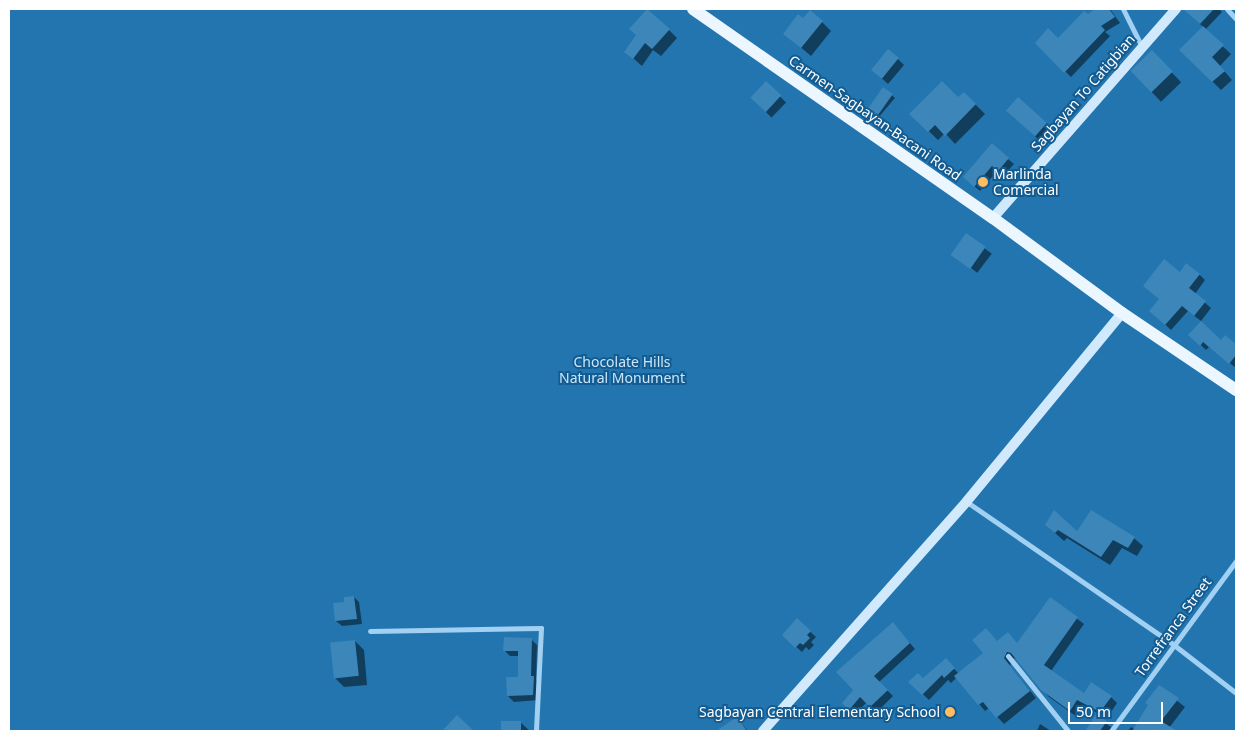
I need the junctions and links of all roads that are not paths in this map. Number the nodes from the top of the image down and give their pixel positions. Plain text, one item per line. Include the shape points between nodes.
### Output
1 (693, 9) edge
2 (1123, 9) edge
3 (1176, 9) edge
4 (1227, 9) edge
5 (1236, 19) edge
6 (1142, 47) junction
7 (992, 218) junction
8 (1122, 313) junction
9 (1236, 390) edge
10 (967, 501) junction
11 (1236, 561) edge
12 (370, 631) dead end
13 (1174, 645) junction
14 (1008, 656) dead end
15 (1236, 693) edge
16 (536, 731) edge
17 (762, 731) edge
18 (1068, 731) edge
19 (1111, 731) edge

1 - 7 main road, Carmen-Sagbayan-Bacani Road
2 - 6 street
3 - 6 street, Sagbayan To Catigbian
4 - 5 street
6 - 7 street, Sagbayan To Catigbian
7 - 8 main road, Carmen-Sagbayan-Bacani Road
8 - 9 main road, Carmen-Sagbayan-Bacani Road
8 - 10 street
10 - 13 street
10 - 17 street
11 - 13 street, Torrefranca Street
12 - 16 street via 541,628
13 - 15 street
13 - 19 street, Torrefranca Street
14 - 18 street

